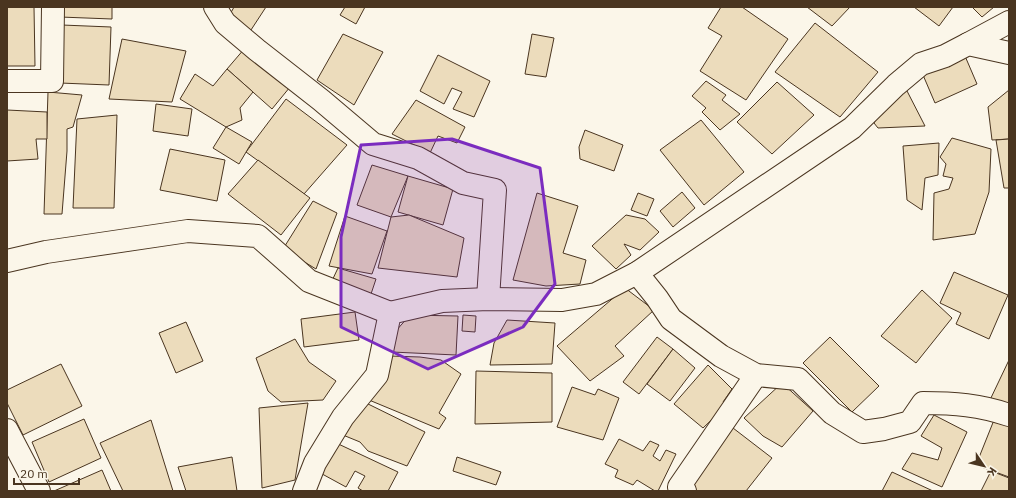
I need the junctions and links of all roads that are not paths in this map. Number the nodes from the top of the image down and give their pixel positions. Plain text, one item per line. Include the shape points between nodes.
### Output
1 (53, 7) edge
2 (215, 7) edge
3 (1009, 22) edge
4 (968, 44) junction
5 (1009, 53) edge
6 (7, 81) edge
7 (7, 261) edge
8 (637, 273) junction
9 (488, 299) junction
10 (390, 313) junction
11 (756, 375) junction
12 (1009, 415) edge
13 (7, 430) edge
14 (39, 491) edge
15 (304, 491) edge
16 (685, 491) edge

1 - 6 street via 52,81
2 - 9 street via 225,23 373,144 418,158 463,182 495,190
3 - 4 street
4 - 5 street
4 - 8 street via 945,56 921,64 852,128
7 - 10 street via 46,252 188,231 258,236 309,281
8 - 9 street via 596,294 562,300
8 - 11 street via 671,319 721,356
9 - 10 street via 442,301
10 - 15 street via 377,375 343,417 315,463
11 - 12 street via 798,378 832,413 863,432 910,422 923,403 957,403
11 - 16 street via 679,487
13 - 14 street

